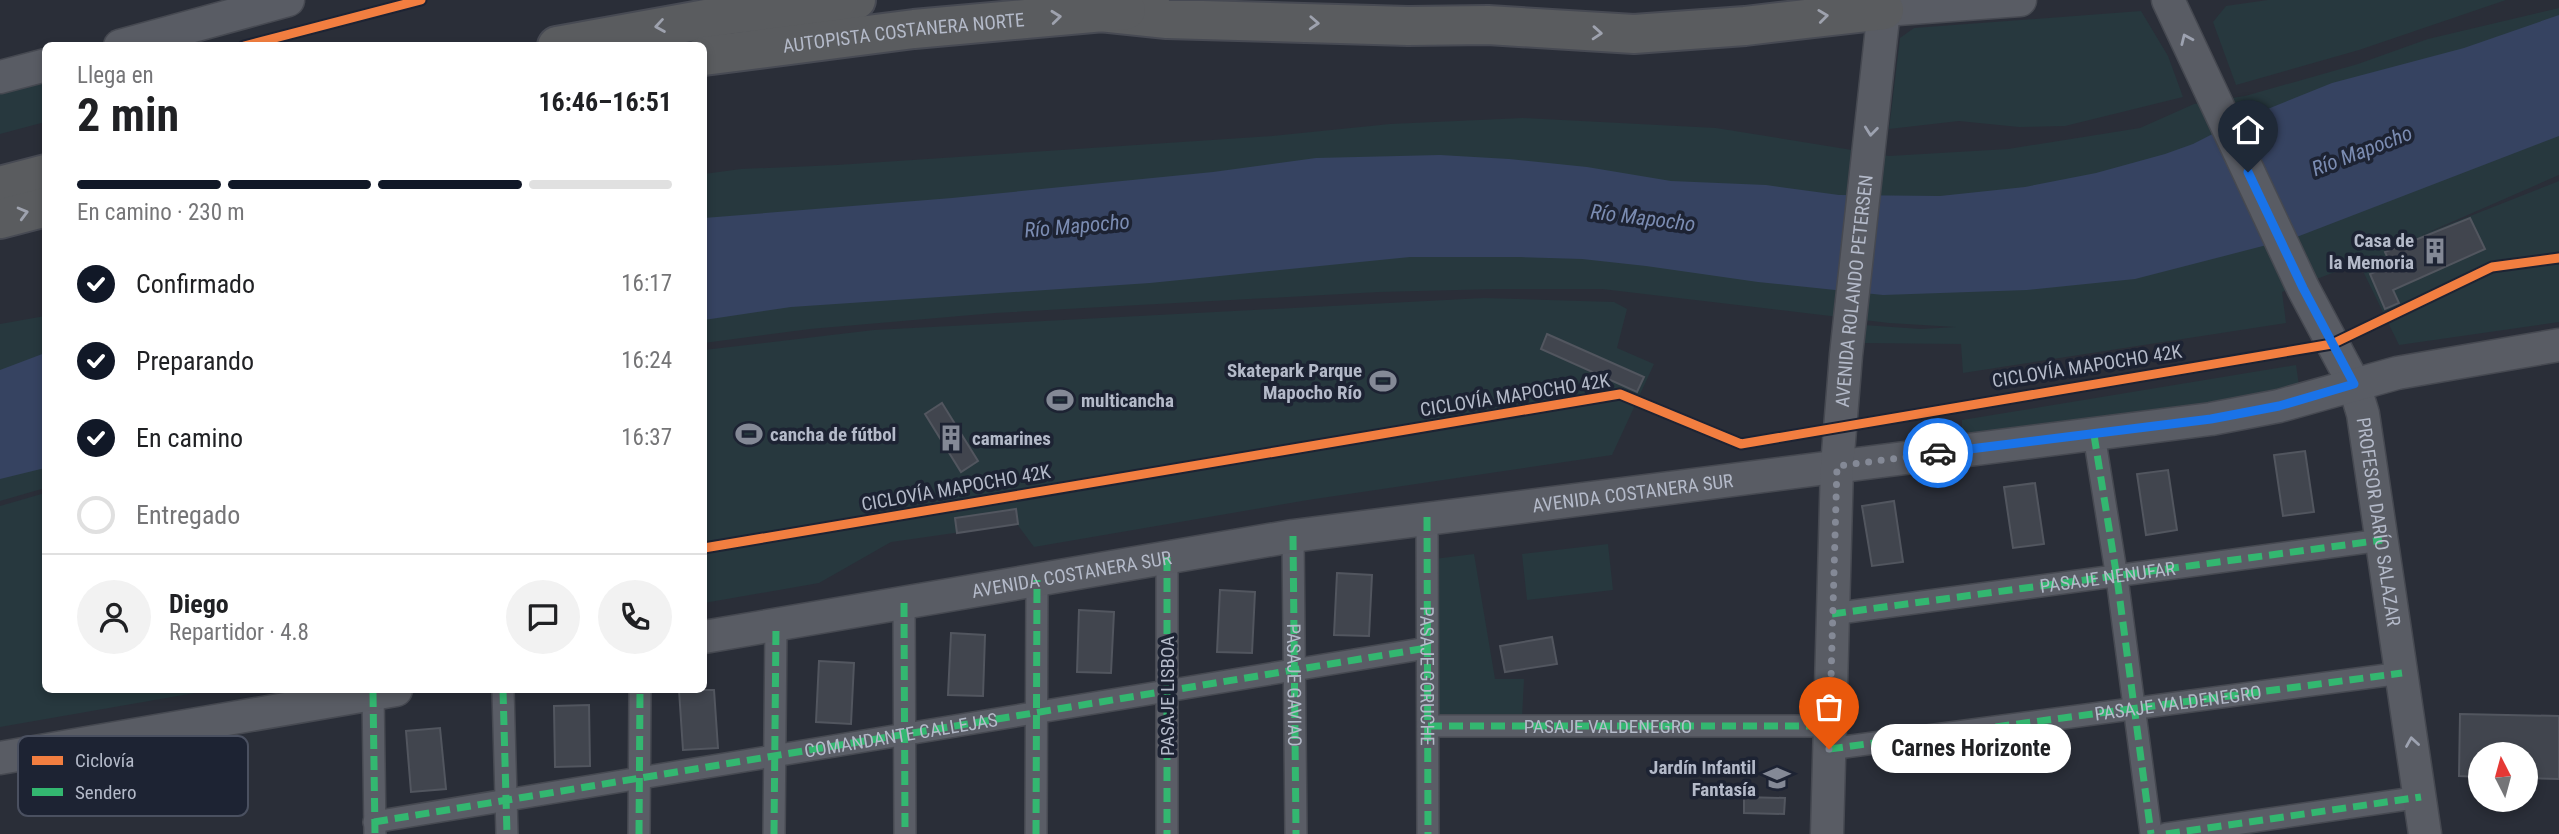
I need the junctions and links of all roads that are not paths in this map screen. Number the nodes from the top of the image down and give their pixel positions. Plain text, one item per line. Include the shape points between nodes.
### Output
1 (288, 0) edge
2 (856, 0) edge
3 (1272, 0) edge
4 (2020, 0) edge
5 (2168, 0) edge
6 (1884, 5) edge
7 (1100, 12) junction
8 (135, 42) edge
9 (579, 42) edge
10 (707, 56) edge
11 (42, 66) edge
12 (0, 77) edge
13 (42, 175) edge
14 (0, 186) edge
15 (42, 208) edge
16 (0, 219) edge
17 (2559, 345) edge
18 (2354, 384) junction
19 (2094, 435) junction
20 (1837, 466) junction
21 (1427, 517) junction
22 (1293, 536) junction
23 (2382, 540) junction
24 (1167, 557) junction
25 (2117, 578) junction
26 (1037, 580) junction
27 (904, 603) junction
28 (1832, 614) junction
29 (776, 625) junction
30 (707, 636) edge
31 (1427, 648) junction
32 (1296, 670) junction
33 (2402, 673) junction
34 (1167, 691) junction
35 (374, 693) edge
36 (385, 693) edge
37 (503, 693) edge
38 (640, 693) edge
39 (2133, 708) junction
40 (1037, 714) junction
41 (1428, 726) junction
42 (905, 734) junction
43 (126, 736) edge
44 (1829, 738) junction
45 (18, 755) edge
46 (775, 756) junction
47 (0, 758) edge
48 (639, 778) junction
49 (2421, 797) junction
50 (507, 800) junction
51 (374, 828) edge
52 (507, 834) edge
53 (639, 834) edge
54 (774, 834) edge
55 (905, 834) edge
56 (1036, 834) edge
57 (1167, 834) edge
58 (1296, 834) edge
59 (1428, 834) edge
60 (1827, 834) edge
61 (2151, 834) edge
62 (2166, 834) edge
63 (2425, 834) edge

1 - 8 main road
2 -> 9 highway, AUTOPISTA COSTANERA NORTE via 716,17
3 - 7 highway, AUTOPISTA COSTANERA NORTE
4 - 6 main road
18 -> 5 main road, PROFESOR DARÍO SALAZAR via 2303,288
7 -> 6 highway via 1167,19 1488,25 1634,34 1745,26
6 -> 20 main road, AVENIDA ROLANDO PETERSEN
10 -> 7 highway, AUTOPISTA COSTANERA NORTE via 902,30
11 - 12 main road
13 - 14 highway
16 -> 15 highway
17 - 18 main road, AVENIDA COSTANERA SUR
18 - 19 main road, AVENIDA COSTANERA SUR via 2243,414
18 - 23 main road, PROFESOR DARÍO SALAZAR via 2363,414
19 - 20 main road, AVENIDA COSTANERA SUR
19 - 25 street
20 - 21 main road, AVENIDA COSTANERA SUR
20 - 28 main road, AVENIDA ROLANDO PETERSEN
21 - 22 main road, AVENIDA COSTANERA SUR
21 - 31 street, PASAJE GORUCHE
22 - 24 main road, AVENIDA COSTANERA SUR
22 - 32 street, PASAJE GAVIAO
23 - 25 street, PASAJE NENUFAR
23 - 33 main road, PROFESOR DARÍO SALAZAR
24 - 26 main road, AVENIDA COSTANERA SUR
24 - 34 street, PASAJE LISBOA
25 - 28 street, PASAJE NENUFAR
25 - 39 street
26 - 27 main road, AVENIDA COSTANERA SUR
26 - 40 street
27 - 29 main road, AVENIDA COSTANERA SUR
27 - 42 street
28 - 44 main road, AVENIDA ROLANDO PETERSEN
29 - 30 main road, AVENIDA COSTANERA SUR
29 - 46 street
31 - 32 street, COMANDANTE CALLEJAS
31 - 41 street, PASAJE GORUCHE
32 - 34 street, COMANDANTE CALLEJAS
32 - 58 street, PASAJE GAVIAO
33 - 39 street, PASAJE VALDENEGRO
49 -> 33 main road, PROFESOR DARÍO SALAZAR
34 - 40 street, COMANDANTE CALLEJAS
34 - 57 street, PASAJE LISBOA
35 - 43 main road
36 - 51 street
37 - 50 street
38 - 48 street
39 - 44 street, PASAJE VALDENEGRO
39 - 61 street
40 - 42 street, COMANDANTE CALLEJAS
40 - 56 street
41 - 44 street, PASAJE VALDENEGRO
41 - 59 street, PASAJE GORUCHE
42 - 46 street, COMANDANTE CALLEJAS
42 - 55 street
44 - 60 main road, AVENIDA ROLANDO PETERSEN
45 - 47 main road
46 - 48 street, COMANDANTE CALLEJAS
46 - 54 street
48 - 50 street, COMANDANTE CALLEJAS
48 - 53 street
49 - 62 street
49 - 63 main road, PROFESOR DARÍO SALAZAR
50 - 51 street, COMANDANTE CALLEJAS
50 - 52 street

